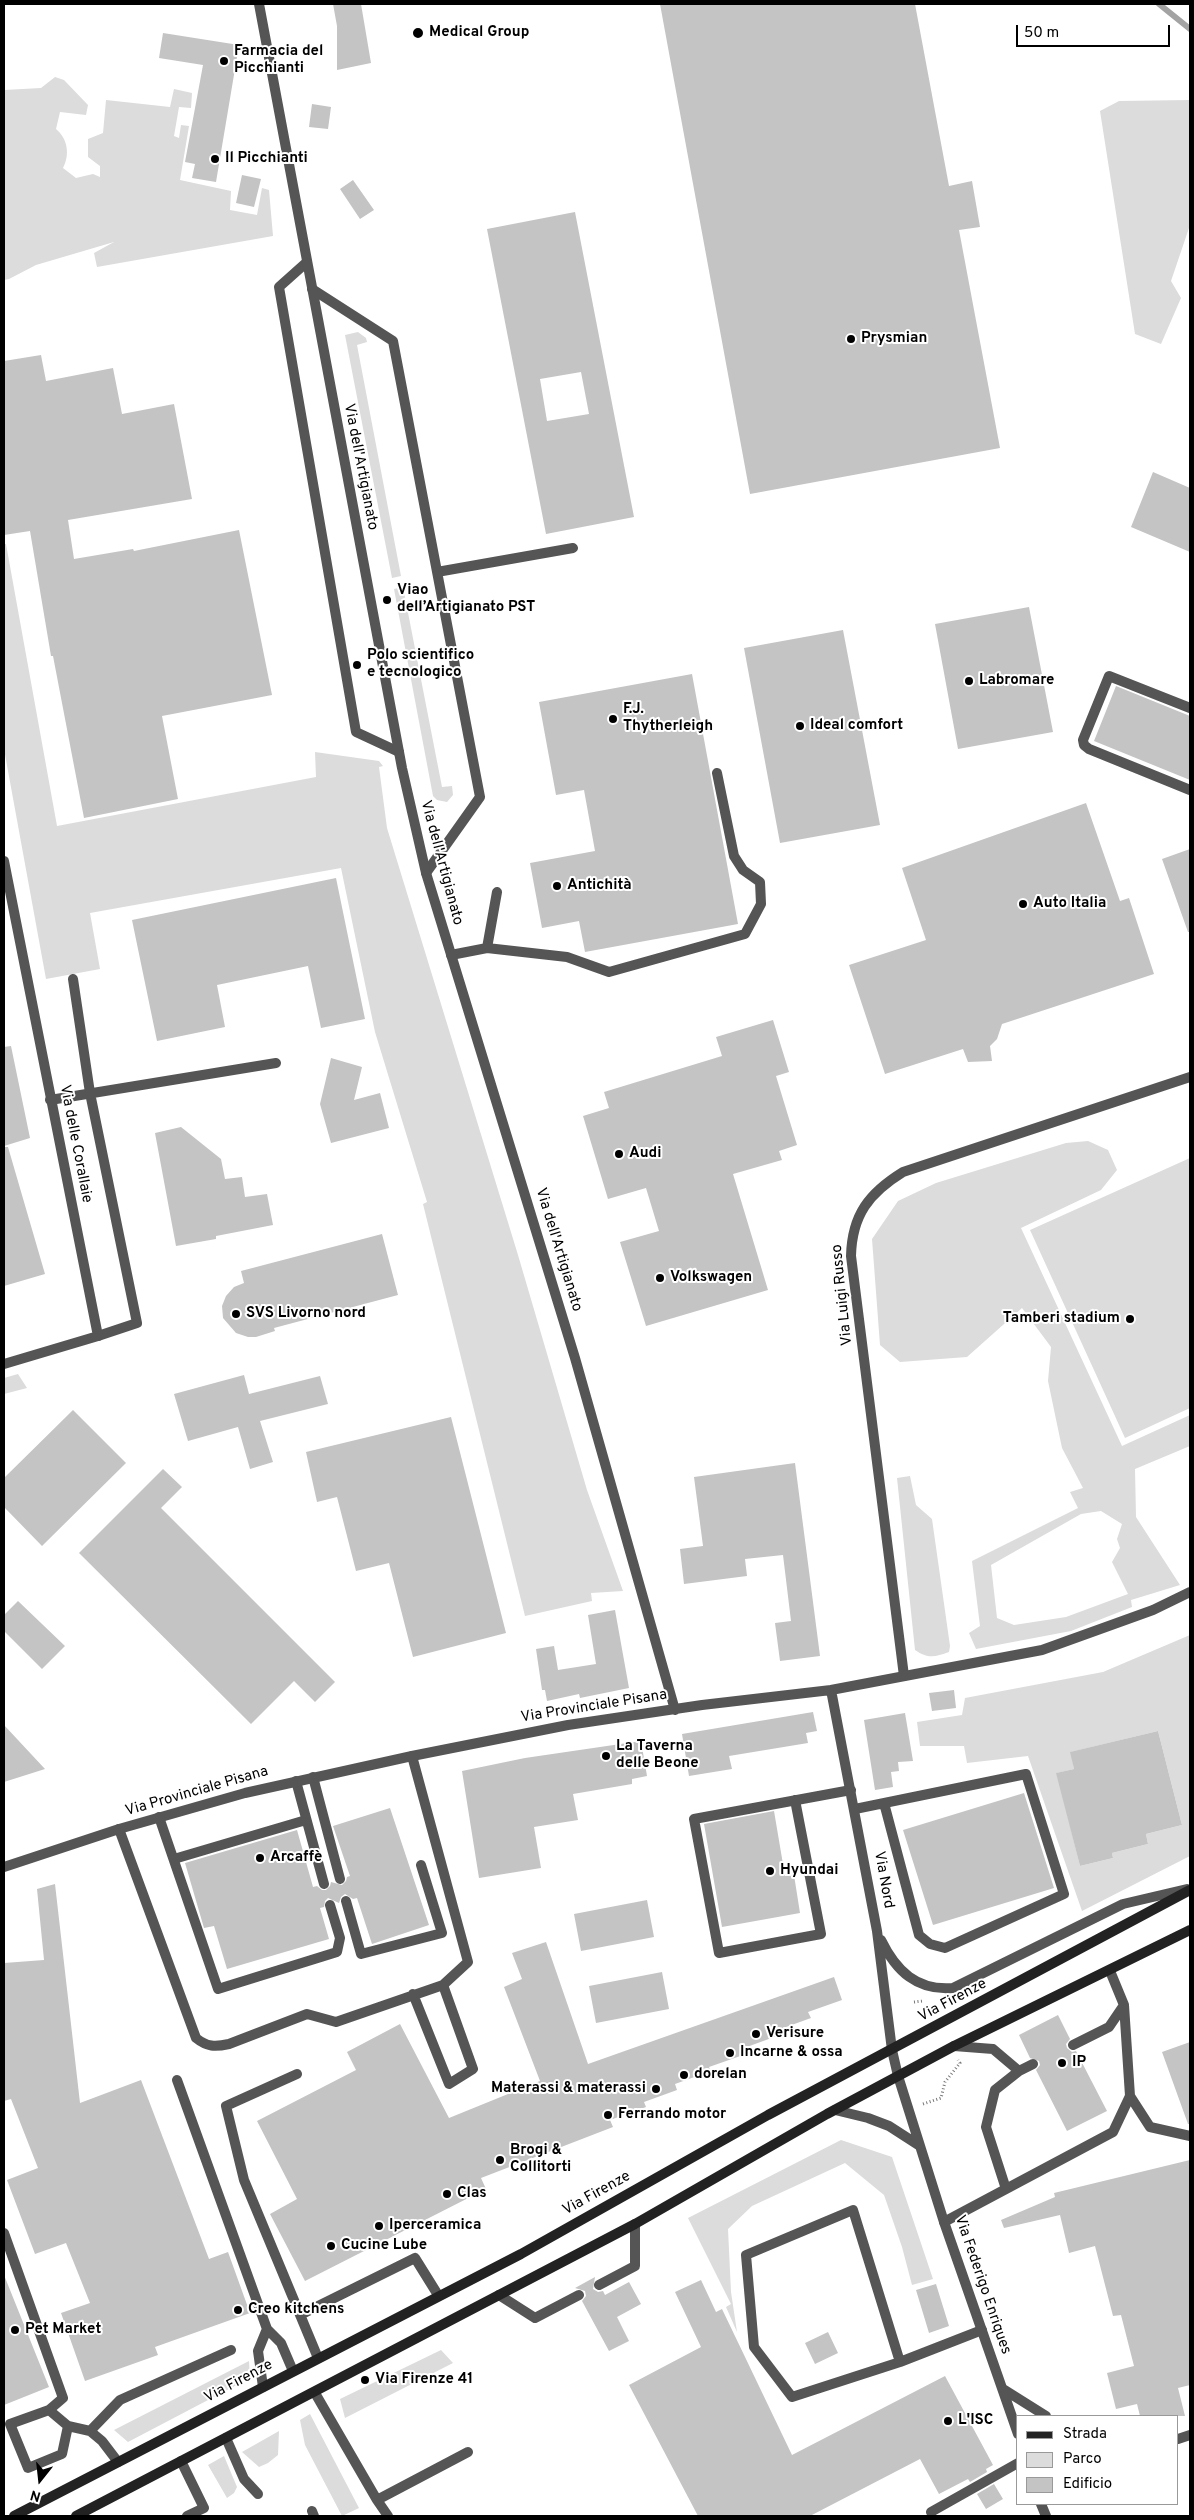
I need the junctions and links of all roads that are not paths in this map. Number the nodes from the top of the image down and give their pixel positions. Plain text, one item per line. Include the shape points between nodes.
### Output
1 (259, 4) edge
2 (307, 262) junction
3 (312, 289) junction
4 (573, 548) dead end
5 (437, 572) junction
6 (1190, 708) edge
7 (399, 752) junction
8 (717, 773) dead end
9 (1190, 790) edge
10 (4, 861) edge
11 (426, 873) junction
12 (497, 892) dead end
13 (487, 948) junction
14 (451, 955) junction
15 (73, 979) dead end
16 (276, 1063) dead end
17 (1190, 1077) edge
18 (90, 1093) junction
19 (50, 1100) junction
20 (98, 1336) junction
21 (4, 1364) edge
22 (1190, 1592) edge
23 (904, 1676) junction
24 (831, 1690) junction
25 (675, 1710) junction
26 (412, 1756) junction
27 (313, 1777) junction
28 (296, 1781) junction
29 (851, 1790) junction
30 (795, 1800) junction
31 (880, 1804) junction
32 (855, 1809) junction
33 (159, 1818) junction
34 (306, 1820) junction
35 (120, 1829) junction
36 (174, 1859) junction
37 (421, 1865) dead end
38 (4, 1867) edge
39 (340, 1879) dead end
40 (324, 1884) dead end
41 (1190, 1890) edge
42 (346, 1901) dead end
43 (330, 1905) dead end
44 (1190, 1930) edge
45 (877, 1931) junction
46 (1110, 1971) junction
47 (443, 1985) junction
48 (413, 1994) junction
49 (1124, 2005) junction
50 (1073, 2044) dead end
51 (954, 2046) junction
52 (892, 2050) junction
53 (1033, 2064) dead end
54 (1019, 2071) junction
55 (297, 2074) dead end
56 (898, 2076) junction
57 (177, 2080) dead end
58 (1130, 2096) junction
59 (835, 2110) junction
60 (1190, 2136) edge
61 (920, 2146) junction
62 (1006, 2189) junction
63 (944, 2222) junction
64 (635, 2224) junction
65 (4, 2233) edge
66 (599, 2284) dead end
67 (438, 2295) junction
68 (499, 2295) junction
69 (579, 2295) dead end
70 (300, 2315) junction
71 (267, 2329) junction
72 (982, 2330) junction
73 (231, 2350) dead end
74 (318, 2358) junction
75 (900, 2362) junction
76 (293, 2371) junction
77 (263, 2387) junction
78 (1003, 2388) junction
79 (315, 2393) junction
80 (49, 2410) junction
81 (1044, 2415) edge
82 (68, 2426) junction
83 (1016, 2428) edge
84 (90, 2431) junction
85 (226, 2438) junction
86 (468, 2452) dead end
87 (181, 2461) junction
88 (118, 2462) junction
89 (1016, 2464) edge
90 (258, 2494) dead end
91 (377, 2500) junction
92 (931, 2512) dead end
93 (14, 2516) edge
94 (76, 2516) edge
95 (186, 2516) edge
96 (388, 2516) edge

1 - 2 street, Via dell'Artigianato
2 - 3 street, Via dell'Artigianato
2 - 7 street via 279,287 356,732
3 - 5 street via 393,341
3 - 7 street, Via dell'Artigianato
4 - 5 street
5 - 11 street via 480,797
6 - 9 street via 1109,676 1084,740 1089,749
7 - 11 street, Via dell'Artigianato
8 - 13 street via 734,856 743,870 760,882 761,904 745,934 609,972 567,956
10 - 19 street, Via delle Corallaie
11 - 14 street, Via dell'Artigianato
12 - 13 street
13 - 14 street
14 - 25 street, Via dell'Artigianato via 575,1358
15 - 18 street
16 - 18 street
17 - 23 street, Via Luigi Russo via 903,1172 877,1191 854,1226 851,1256
18 - 19 street
18 - 20 street via 137,1323
19 - 20 street, Via delle Corallaie
20 - 21 street
22 - 23 street, Via Provinciale Pisana via 1153,1610 1042,1650
23 - 24 street, Via Provinciale Pisana
24 - 25 street, Via Provinciale Pisana
24 - 29 street, Via Nord
25 - 26 street, Via Provinciale Pisana via 540,1730
26 - 27 street, Via Provinciale Pisana
26 - 47 street via 468,1962
27 - 28 street, Via Provinciale Pisana
27 - 39 street
28 - 33 street, Via Provinciale Pisana
28 - 34 street
29 - 30 street
29 - 32 street, Via Nord
30 - 30 street via 694,1819 720,1953 821,1934
31 - 31 street via 1026,1774 1064,1894 945,1948 930,1944 919,1935
31 - 32 street
32 - 45 street, Via Nord
33 - 35 street, Via Provinciale Pisana
33 - 36 street
34 - 36 street
34 - 40 street
35 - 38 street, Via Provinciale Pisana
35 - 48 street via 196,2038 204,2044 216,2047 229,2044 306,2014 336,2022
36 - 43 street via 218,1989 337,1952 340,1938
37 - 42 street via 442,1933 361,1954
41 - 45 street, Via Firenze via 1123,1904 953,1988 933,1988 913,1979 889,1955
41 - 52 main road, Via Firenze
44 - 46 main road
45 - 52 street, Via Nord
46 - 49 street
46 - 51 main road
47 - 48 street
47 - 48 street via 473,2069 449,2084
49 - 50 street via 1109,2027
49 - 58 street
51 - 54 street via 992,2048
51 - 56 main road
52 - 56 street, Via Nord
52 - 67 main road, Via Firenze via 696,2154 598,2212
53 - 54 street
54 - 62 street via 995,2090 986,2127
55 - 70 street via 226,2106 244,2180
56 - 59 main road
56 - 61 street, Via Federigo Enriques
57 - 71 street
58 - 60 street via 1150,2127
58 - 62 street via 1113,2132
59 - 61 street via 889,2126
59 - 64 main road
61 - 63 street, Via Federigo Enriques
62 - 63 street
63 - 72 street, Via Federigo Enriques
64 - 66 street via 635,2266
64 - 68 main road
65 - 80 street via 63,2398
67 - 70 street via 415,2258
67 - 74 main road, Via Firenze
68 - 69 street via 535,2318
68 - 79 main road
70 - 74 street
71 - 76 street via 281,2343
71 - 77 street via 258,2351
72 - 75 street
72 - 78 street, Via Federigo Enriques
73 - 84 street via 120,2400
74 - 76 main road, Via Firenze
75 - 75 street via 853,2210 746,2255 754,2347 792,2397
76 - 77 main road, Via Firenze
77 - 88 main road, Via Firenze
78 - 81 street
78 - 83 street, Via Federigo Enriques
79 - 85 main road
79 - 91 street
80 - 82 street
80 - 82 street via 10,2424 28,2468 62,2454
82 - 84 street
84 - 88 street via 102,2440
85 - 87 main road
85 - 90 street via 244,2479
86 - 91 street
87 - 94 main road
87 - 95 street via 204,2508
88 - 93 main road, Via Firenze
89 - 92 street
91 - 96 street

